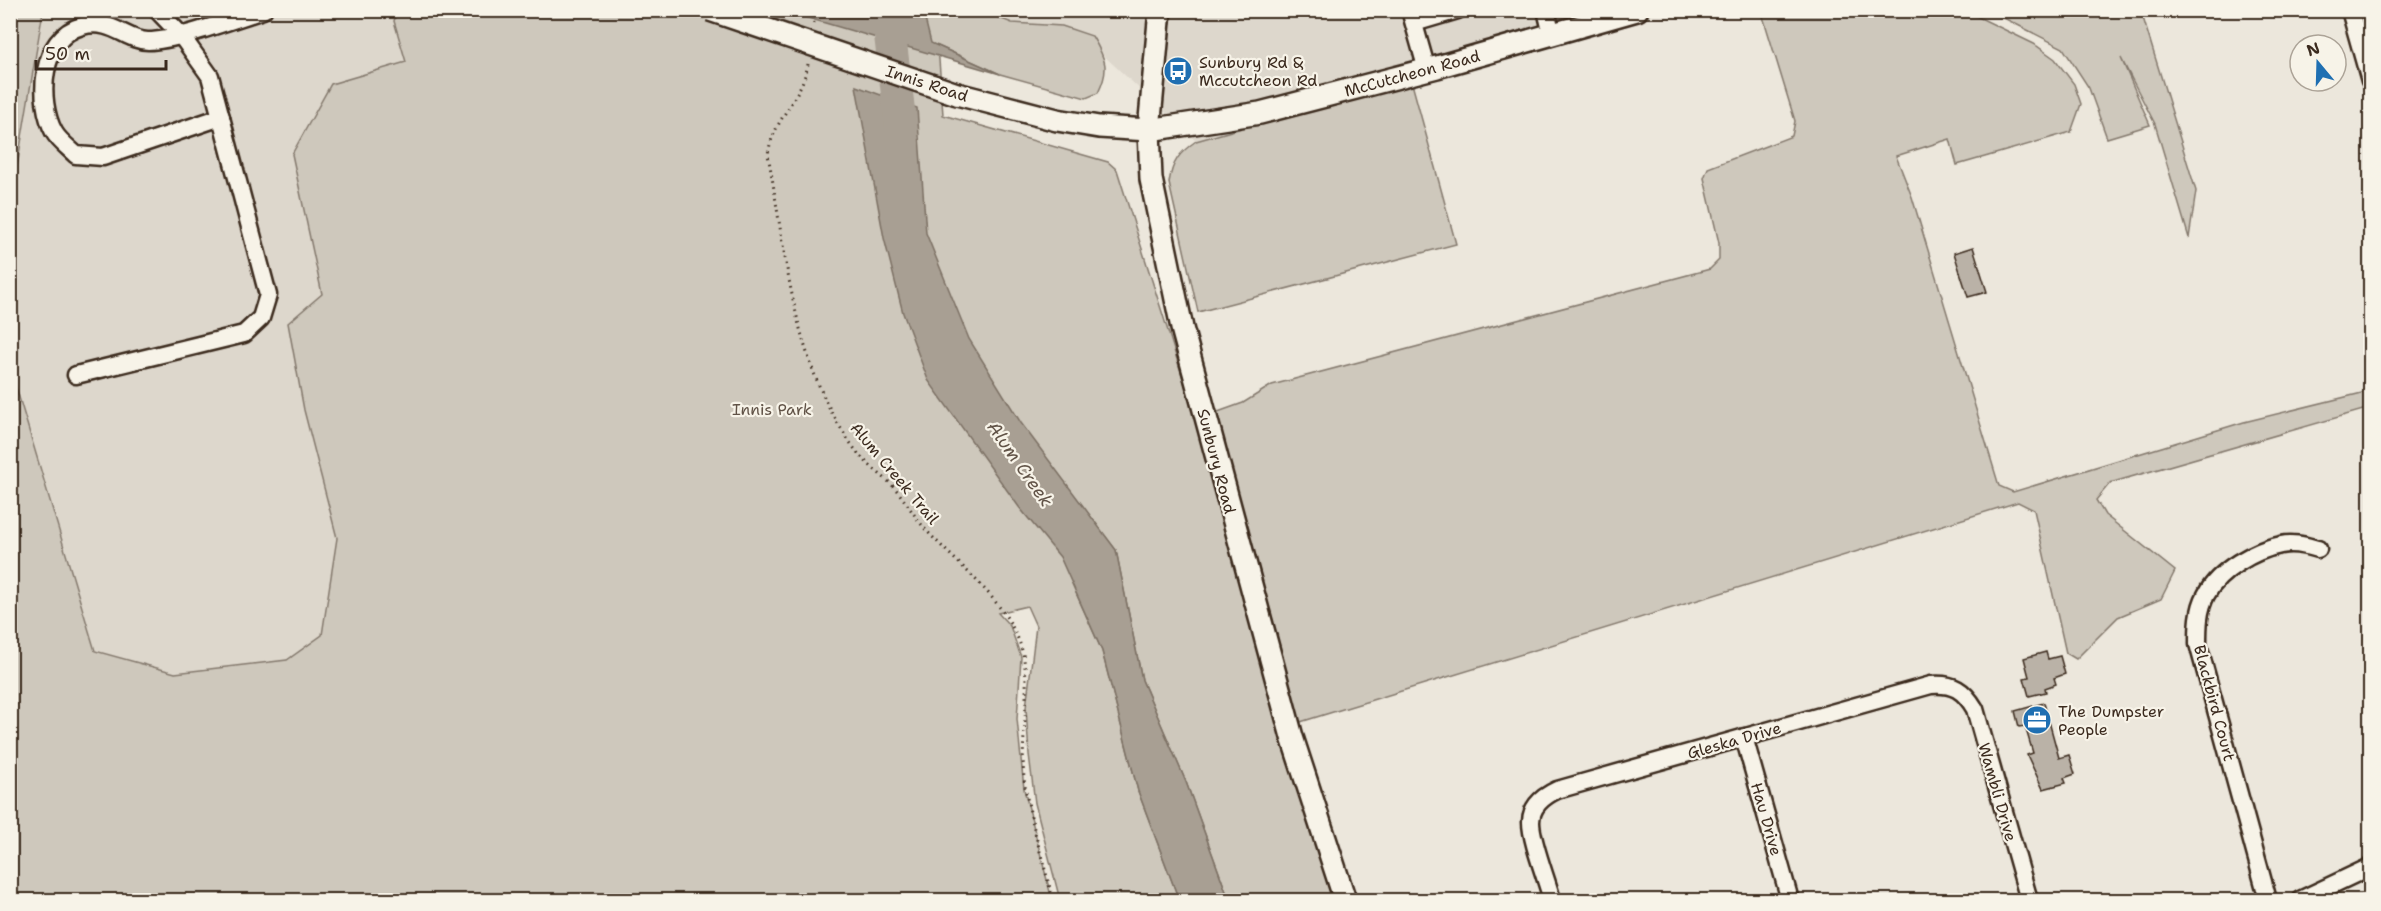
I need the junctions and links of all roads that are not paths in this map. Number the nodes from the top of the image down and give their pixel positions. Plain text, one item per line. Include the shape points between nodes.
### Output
1 (157, 10) edge
2 (263, 10) edge
3 (710, 10) edge
4 (1160, 10) edge
5 (1458, 10) edge
6 (1546, 10) edge
7 (1637, 10) edge
8 (2350, 10) edge
9 (1412, 17) edge
10 (180, 34) junction
11 (1552, 35) junction
12 (1427, 70) junction
13 (2370, 81) edge
14 (221, 117) junction
15 (1149, 130) junction
16 (76, 375) dead end
17 (2318, 549) dead end
18 (1958, 688) joint
19 (1744, 738) junction
20 (2370, 867) edge
21 (1345, 900) edge
22 (1552, 900) edge
23 (1790, 900) edge
24 (2029, 900) edge
25 (2268, 900) edge
26 (2300, 900) edge

1 - 10 street
2 - 10 street
3 - 15 main road, Innis Road, bridge via 957,94 1099,127
4 - 15 main road, Sunbury Road
5 - 9 street
6 - 11 street
7 - 11 main road, McCutcheon Road
8 - 13 street
9 - 12 street
10 - 14 street via 210,76
10 - 14 street via 146,41 98,25 81,26 61,39 49,56 44,94 55,135 76,155 103,157
11 - 12 main road, McCutcheon Road
12 - 15 main road, McCutcheon Road via 1260,113
14 - 16 street via 268,295 261,318 244,334
15 - 21 main road, Sunbury Road via 1151,179 1182,328 1292,737
17 - 25 street, Blackbird Court via 2282,545 2254,554 2218,578 2206,594 2199,618 2198,644
18 - 19 street, Gleska Drive via 1931,685
18 - 24 street, Wambli Drive via 1975,709
19 - 22 street, Gleska Drive via 1544,796 1535,807 1532,826
19 - 23 street, Hau Drive
20 - 26 street

